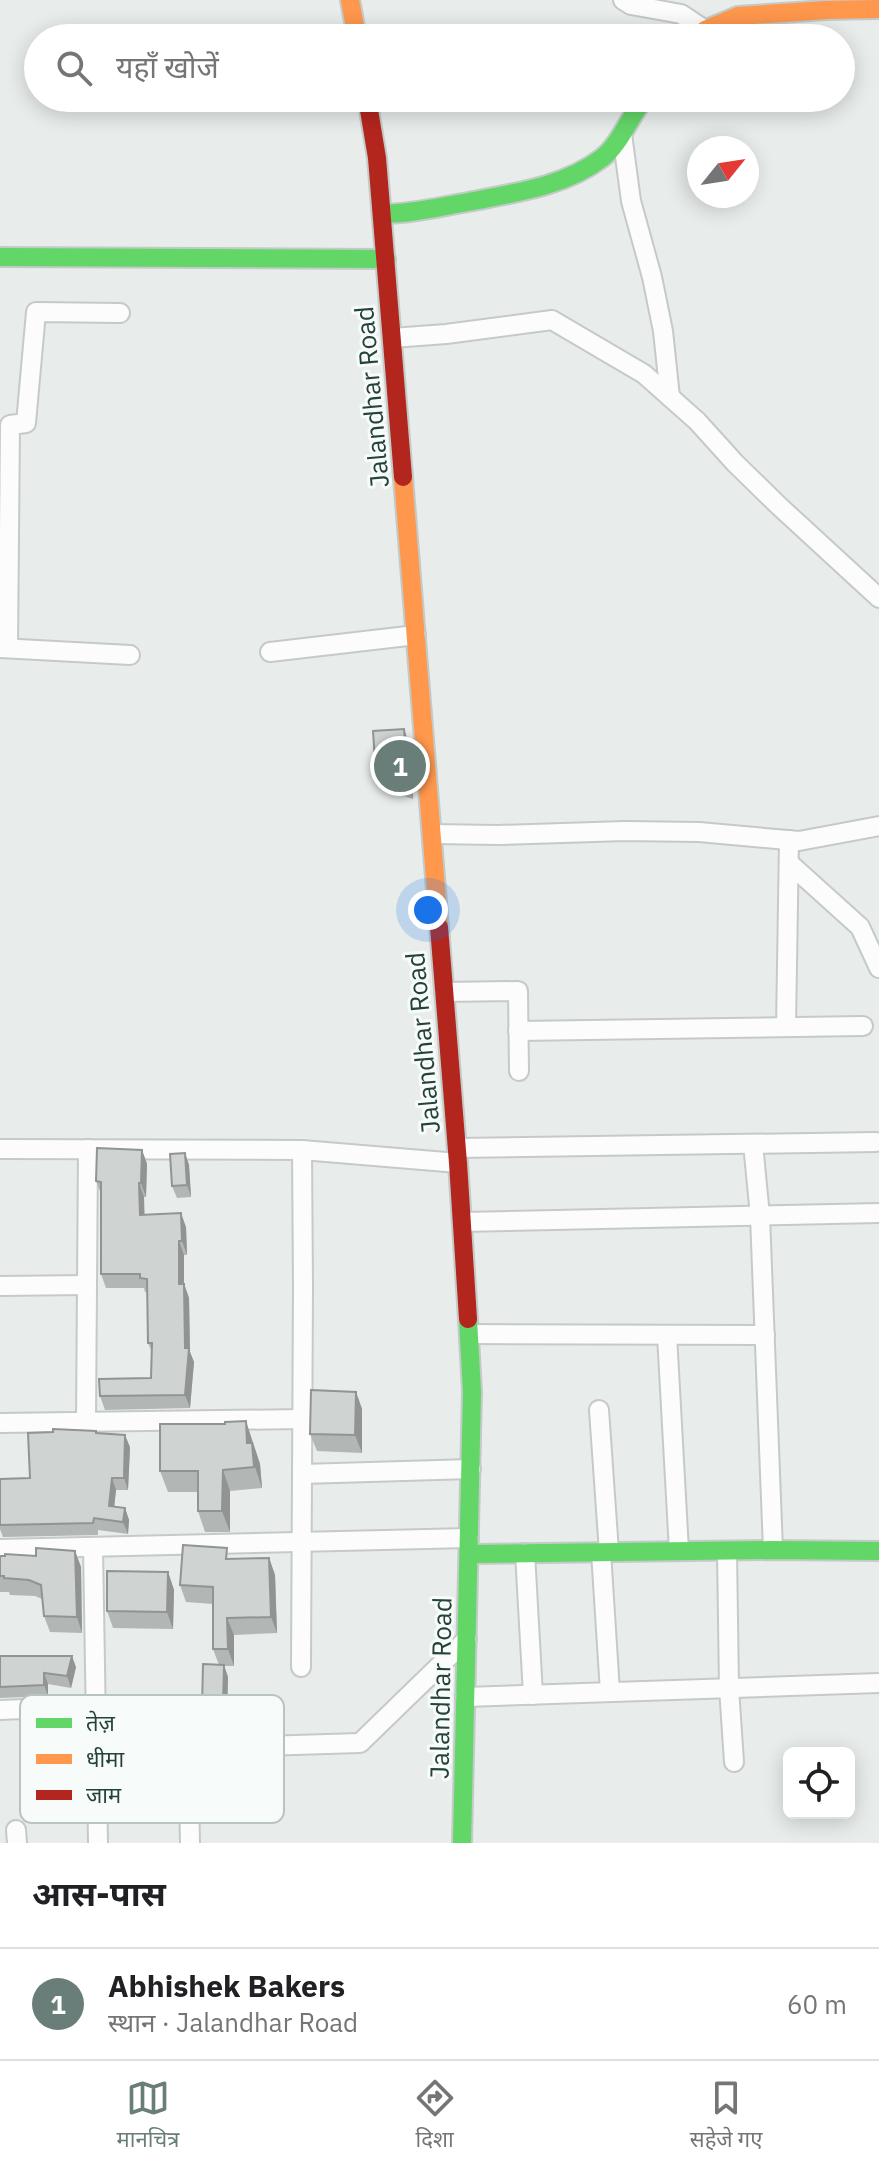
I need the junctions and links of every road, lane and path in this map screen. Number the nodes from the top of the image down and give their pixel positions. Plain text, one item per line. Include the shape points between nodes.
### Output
1 (350, 0) edge
2 (623, 0) edge
3 (879, 9) edge
4 (354, 24) edge
5 (692, 24) edge
6 (722, 24) edge
7 (369, 112) edge
8 (636, 112) edge
9 (622, 134) junction
10 (382, 214) junction
11 (0, 257) edge
12 (386, 259) junction
13 (120, 313) dead end
14 (392, 338) junction
15 (670, 397) junction
16 (879, 598) edge
17 (416, 635) junction
18 (4, 648) edge
19 (270, 652) dead end
20 (130, 655) dead end
21 (879, 826) edge
22 (432, 834) junction
23 (789, 840) junction
24 (789, 863) junction
25 (879, 968) edge
26 (444, 992) junction
27 (863, 1026) dead end
28 (786, 1027) junction
29 (518, 1031) junction
30 (519, 1071) dead end
31 (876, 1142) dead end
32 (753, 1144) junction
33 (0, 1149) edge
34 (88, 1149) junction
35 (302, 1150) junction
36 (458, 1156) junction
37 (879, 1213) edge
38 (760, 1216) junction
39 (462, 1222) junction
40 (87, 1285) junction
41 (0, 1286) edge
42 (469, 1334) junction
43 (667, 1335) junction
44 (765, 1335) junction
45 (599, 1410) dead end
46 (303, 1419) junction
47 (86, 1422) junction
48 (0, 1423) edge
49 (471, 1469) junction
50 (302, 1474) junction
51 (302, 1543) junction
52 (469, 1546) junction
53 (93, 1547) junction
54 (0, 1549) edge
55 (773, 1550) junction
56 (679, 1551) junction
57 (727, 1551) junction
58 (879, 1551) edge
59 (605, 1552) junction
60 (525, 1553) junction
61 (467, 1639) junction
62 (301, 1667) dead end
63 (879, 1683) edge
64 (729, 1688) junction
65 (610, 1692) junction
66 (96, 1695) edge
67 (533, 1695) junction
68 (465, 1697) junction
69 (20, 1709) edge
70 (0, 1710) edge
71 (284, 1745) edge
72 (734, 1762) dead end
73 (98, 1823) edge
74 (190, 1823) edge
75 (98, 1843) edge
76 (190, 1843) edge
77 (462, 1843) edge

1 - 4 main road
2 - 5 street via 681,14
3 - 6 main road via 738,16
7 - 10 main road, Jalandhar Road
8 - 9 main road
9 - 10 main road via 605,156 549,184 403,215
9 - 15 street via 631,201 663,331
10 - 12 main road, Jalandhar Road
11 - 12 main road
12 - 14 main road, Jalandhar Road
13 - 18 street via 36,312 26,423 10,425
14 - 15 street via 552,320 644,374
14 - 17 main road, Jalandhar Road
15 - 16 street
17 - 19 street
17 - 22 main road, Jalandhar Road
18 - 20 street
21 - 23 street
22 - 23 street via 699,832
22 - 26 main road, Jalandhar Road
23 - 24 street
24 - 25 street via 860,927
24 - 28 street
26 - 29 street via 518,991
26 - 36 main road, Jalandhar Road
27 - 28 street
28 - 29 street
29 - 30 street
31 - 32 street
32 - 36 street
32 - 38 street
33 - 34 street
34 - 35 street
34 - 40 street
35 - 36 street
35 - 46 street
36 - 39 main road, Jalandhar Road
37 - 38 street
38 - 39 street
38 - 44 street
39 - 42 main road, Jalandhar Road
40 - 41 street
40 - 47 street
42 - 43 street
42 - 49 main road, Jalandhar Road
43 - 44 street
43 - 56 street
44 - 55 street
45 - 59 street
46 - 47 street
46 - 50 street
47 - 48 street
49 - 50 street
49 - 52 main road, Jalandhar Road
50 - 51 street
51 - 52 street
51 - 53 street
51 - 62 street
52 - 60 main road
52 - 61 main road, Jalandhar Road
53 - 54 street
53 - 66 street
55 - 57 main road
55 - 58 main road
56 - 57 main road
56 - 59 main road
57 - 64 street
59 - 60 main road
59 - 65 street
60 - 67 street
61 - 68 main road, Jalandhar Road
61 - 71 street via 360,1743
63 - 64 street
64 - 65 street
64 - 72 street
65 - 67 street
67 - 68 street
68 - 77 main road, Jalandhar Road
69 - 70 street
73 - 75 street
74 - 76 street

